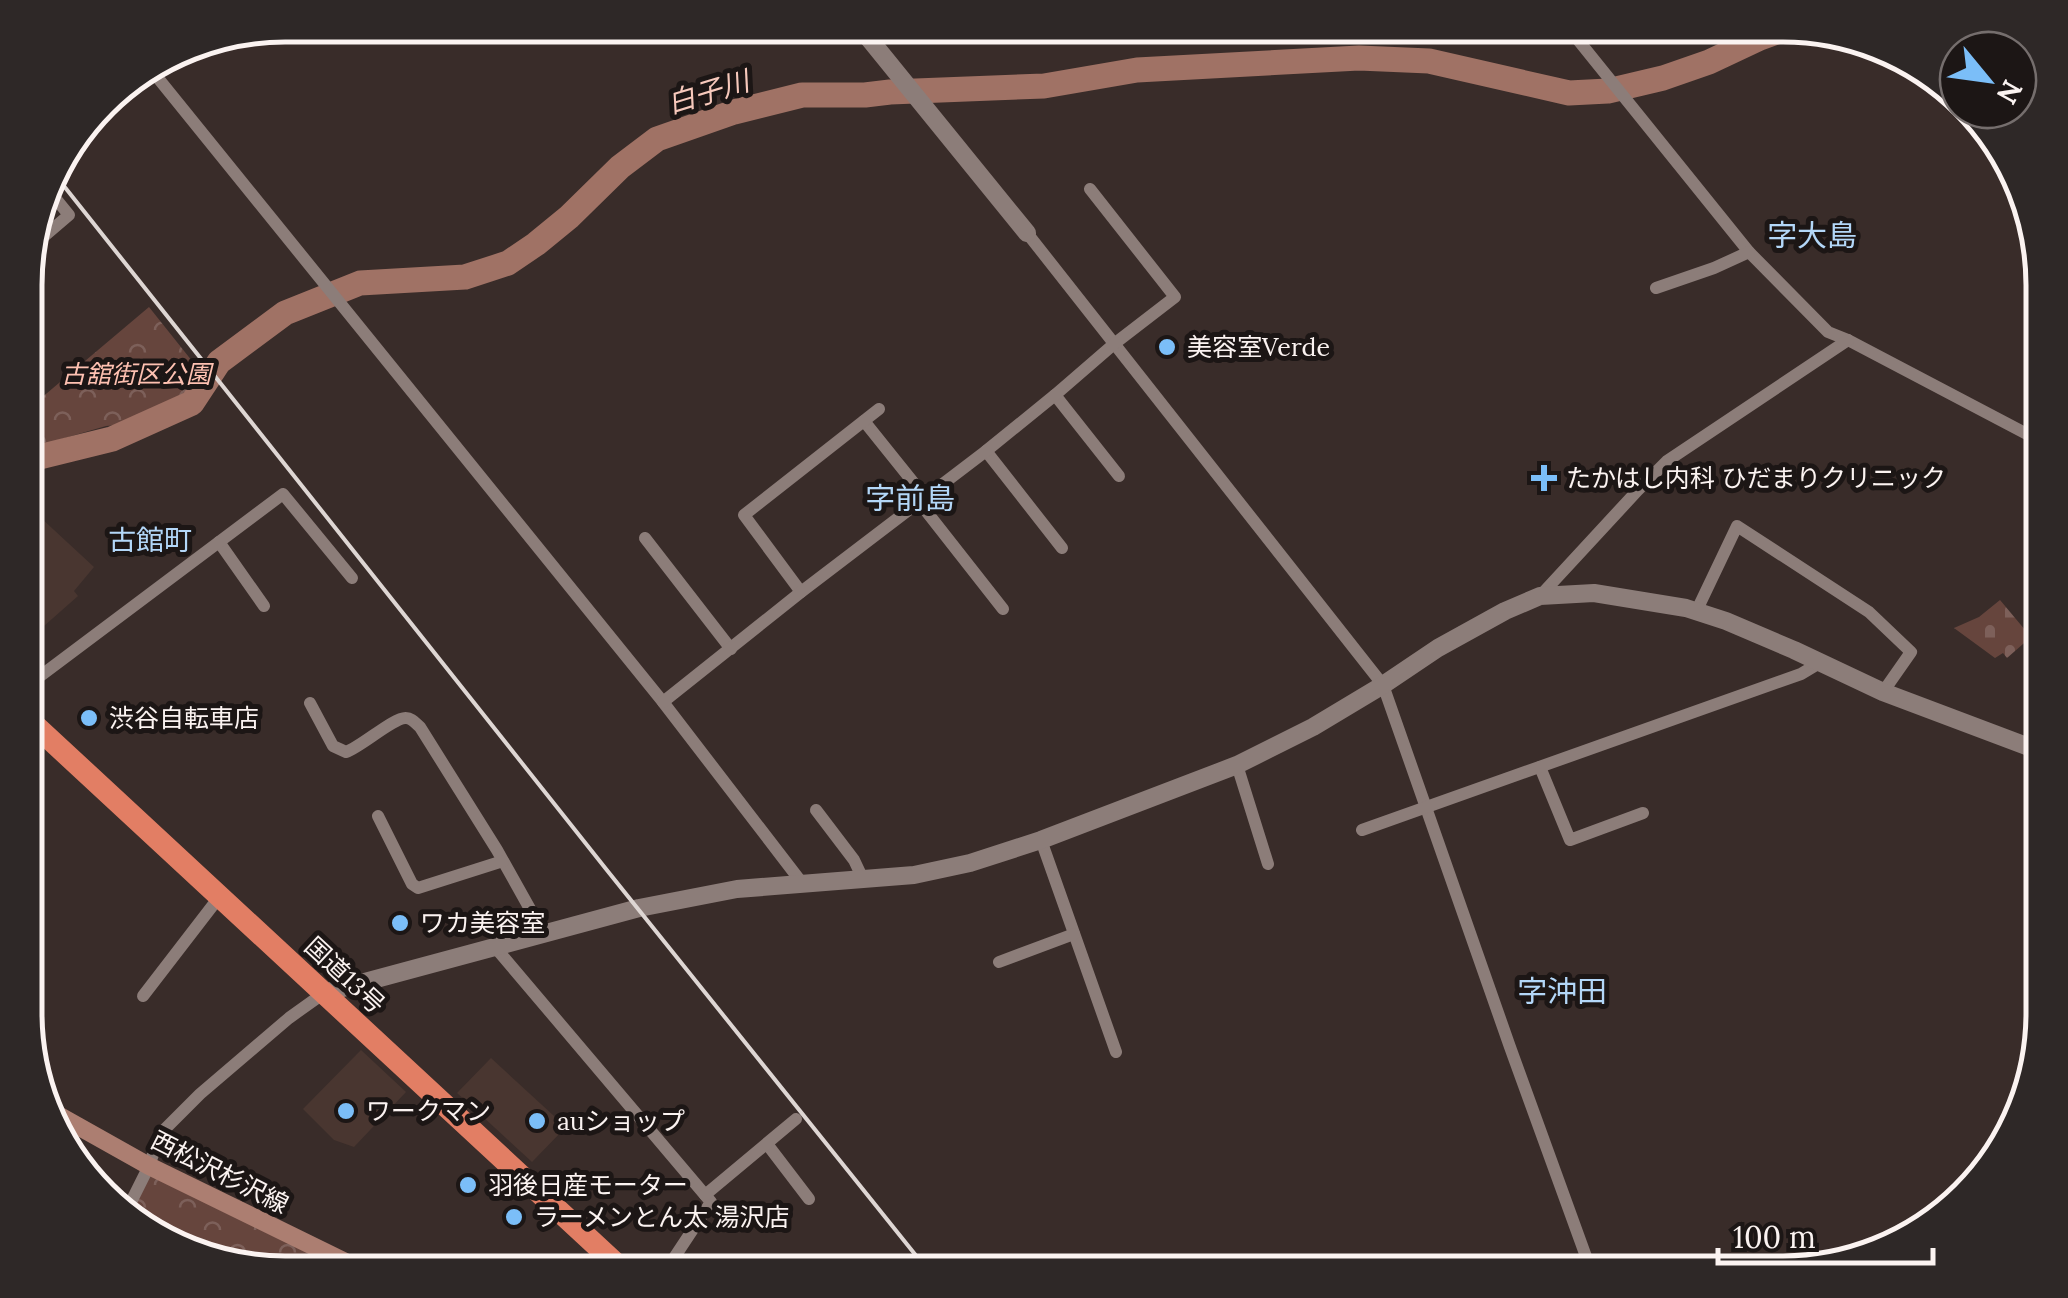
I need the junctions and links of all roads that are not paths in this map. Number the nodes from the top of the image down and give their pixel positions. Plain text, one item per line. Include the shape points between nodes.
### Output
1 (1580, 42) edge
2 (871, 43) edge
3 (159, 79) edge
4 (1090, 188) dead end
5 (57, 202) edge
6 (49, 232) edge
7 (1027, 233) joint
8 (1749, 252) junction
9 (1656, 288) dead end
10 (1848, 340) junction
11 (1114, 344) junction
12 (1055, 395) junction
13 (879, 409) dead end
14 (864, 420) junction
15 (2025, 434) edge
16 (986, 451) junction
17 (1120, 476) dead end
18 (922, 499) junction
19 (645, 538) dead end
20 (219, 542) junction
21 (1062, 548) dead end
22 (352, 578) dead end
23 (801, 592) junction
24 (1540, 596) junction
25 (264, 606) dead end
26 (1004, 610) dead end
27 (1696, 612) junction
28 (731, 648) junction
29 (1821, 662) junction
30 (42, 675) edge
31 (1383, 685) junction
32 (1884, 692) junction
33 (663, 702) junction
34 (310, 703) dead end
35 (42, 736) edge
36 (2025, 746) edge
37 (1237, 765) junction
38 (1540, 767) junction
39 (1426, 808) junction
40 (816, 810) dead end
41 (1643, 813) dead end
42 (378, 816) dead end
43 (1362, 830) dead end
44 (1041, 840) junction
45 (504, 861) junction
46 (1268, 864) dead end
47 (863, 879) junction
48 (802, 884) junction
49 (220, 896) junction
50 (544, 934) junction
51 (1074, 934) junction
52 (495, 946) junction
53 (999, 962) dead end
54 (324, 993) junction
55 (144, 996) dead end
56 (1116, 1052) dead end
57 (796, 1119) dead end
58 (68, 1120) edge
59 (767, 1144) junction
60 (149, 1166) junction
61 (705, 1195) junction
62 (809, 1199) dead end
63 (132, 1200) edge
64 (1586, 1255) edge
65 (333, 1256) edge
66 (607, 1256) edge
67 (675, 1256) edge

1 - 8 street
2 - 7 street
3 - 33 street
4 - 11 street via 1175,297
5 - 6 street via 68,216
7 - 11 street
8 - 9 street
8 - 10 street via 1828,332
10 - 15 street
10 - 24 street via 1668,461
11 - 12 street
11 - 31 street
12 - 16 street
12 - 17 street
13 - 14 street
14 - 18 street
14 - 23 street via 744,515
16 - 18 street
16 - 21 street
18 - 23 street
18 - 26 street
19 - 28 street
20 - 22 street via 283,494
20 - 25 street
20 - 30 street
23 - 28 street
24 - 27 street via 1594,593
24 - 31 street via 1438,648
27 - 29 street
27 - 32 street via 1737,526 1869,612 1911,652
28 - 33 street
29 - 32 street
29 - 38 street
31 - 37 street
31 - 39 street
32 - 36 street
33 - 48 street
34 - 45 street via 332,746 346,752 398,719 412,720
35 - 49 highway, 国道13号
37 - 44 street
37 - 46 street
38 - 39 street
38 - 41 street via 1570,840
39 - 43 street
39 - 64 street
40 - 47 street
42 - 45 street via 418,888
44 - 47 street via 970,864
44 - 51 street
45 - 50 street
47 - 48 street
48 - 50 street via 655,905
49 - 54 highway, 国道13号
49 - 55 street
50 - 52 street
51 - 53 street
51 - 56 street
52 - 54 street
52 - 61 street
54 - 60 street via 173,1120 160,1134
54 - 66 highway, 国道13号
57 - 59 street
58 - 60 main road, 西松沢杉沢線
59 - 61 street
59 - 62 street
60 - 63 street
60 - 65 main road, 西松沢杉沢線
61 - 67 street via 711,1202

